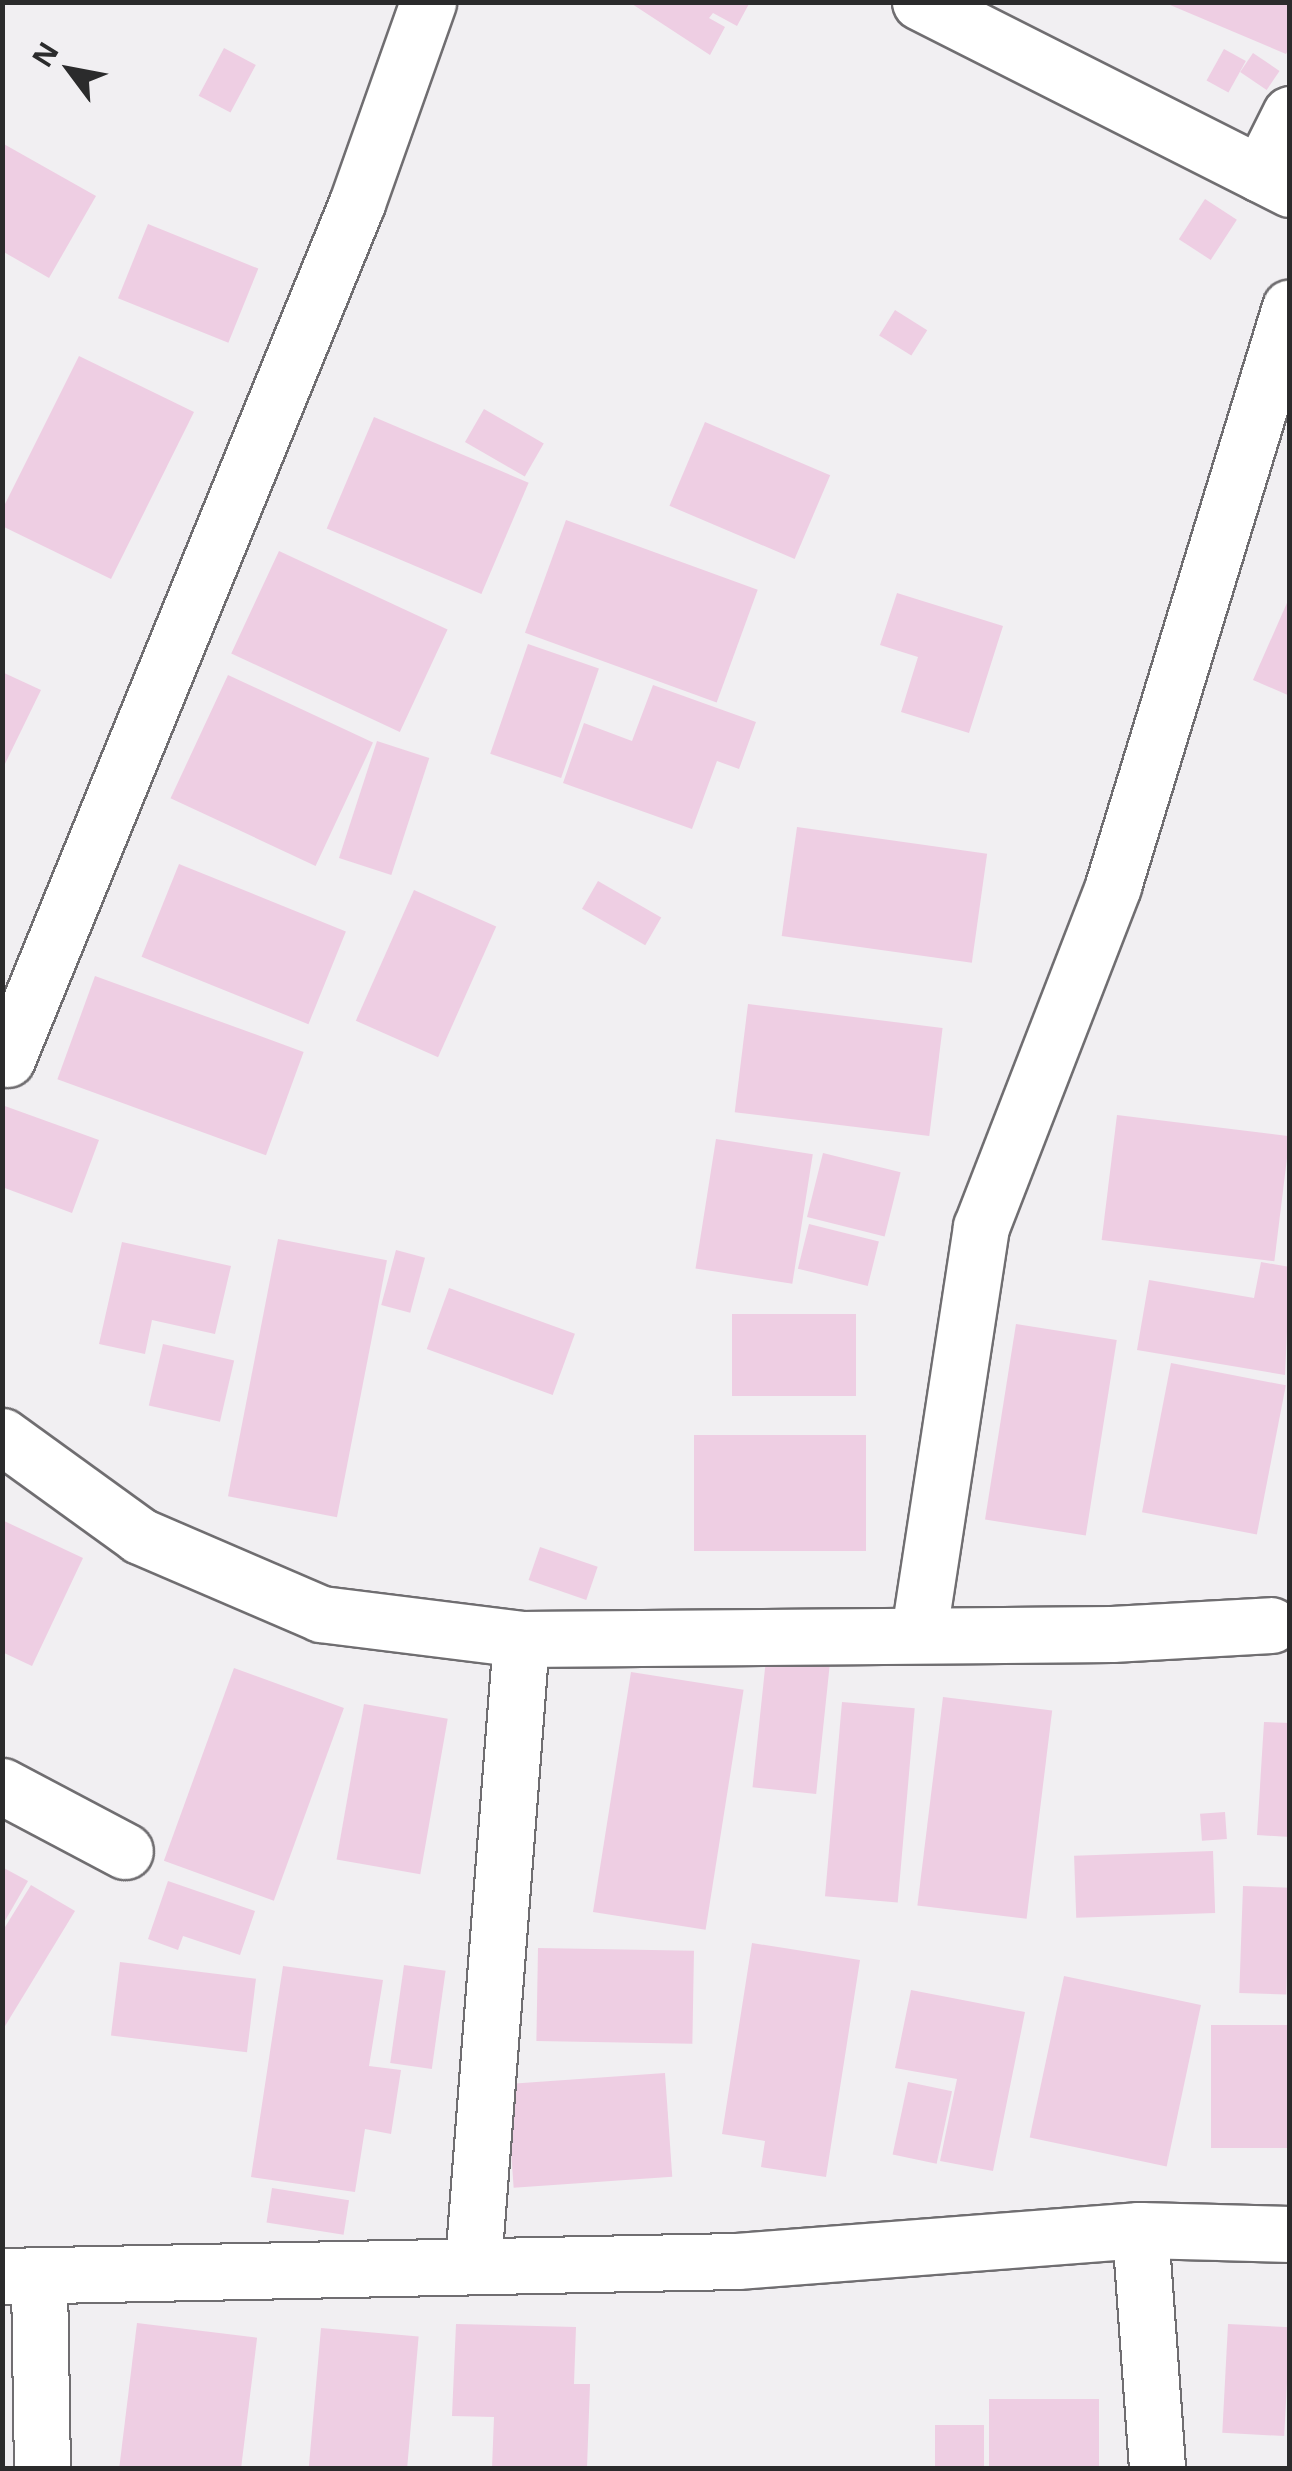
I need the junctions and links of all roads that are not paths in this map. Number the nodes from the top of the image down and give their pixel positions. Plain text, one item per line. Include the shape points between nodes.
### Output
1 (428, 2) edge
2 (920, 2) edge
3 (1290, 114) edge
4 (1274, 181) edge
5 (1290, 306) edge
6 (7, 1059) dead end
7 (2, 1436) edge
8 (1270, 1625) dead end
9 (918, 1632) junction
10 (521, 1640) junction
11 (2, 1786) edge
12 (125, 1851) dead end
13 (1140, 2230) junction
14 (1290, 2234) edge
15 (473, 2262) junction
16 (20, 2278) edge
17 (42, 2468) edge
18 (1156, 2468) edge

1 - 6 street via 357,202
2 - 4 street
3 - 4 street
5 - 9 street via 1113,886 981,1227
7 - 10 street via 140,1536 321,1614
8 - 9 street via 1112,1634
9 - 10 street
10 - 15 street
11 - 12 street
13 - 14 street
13 - 15 street via 738,2260
13 - 18 street
15 - 16 street
16 - 17 street

